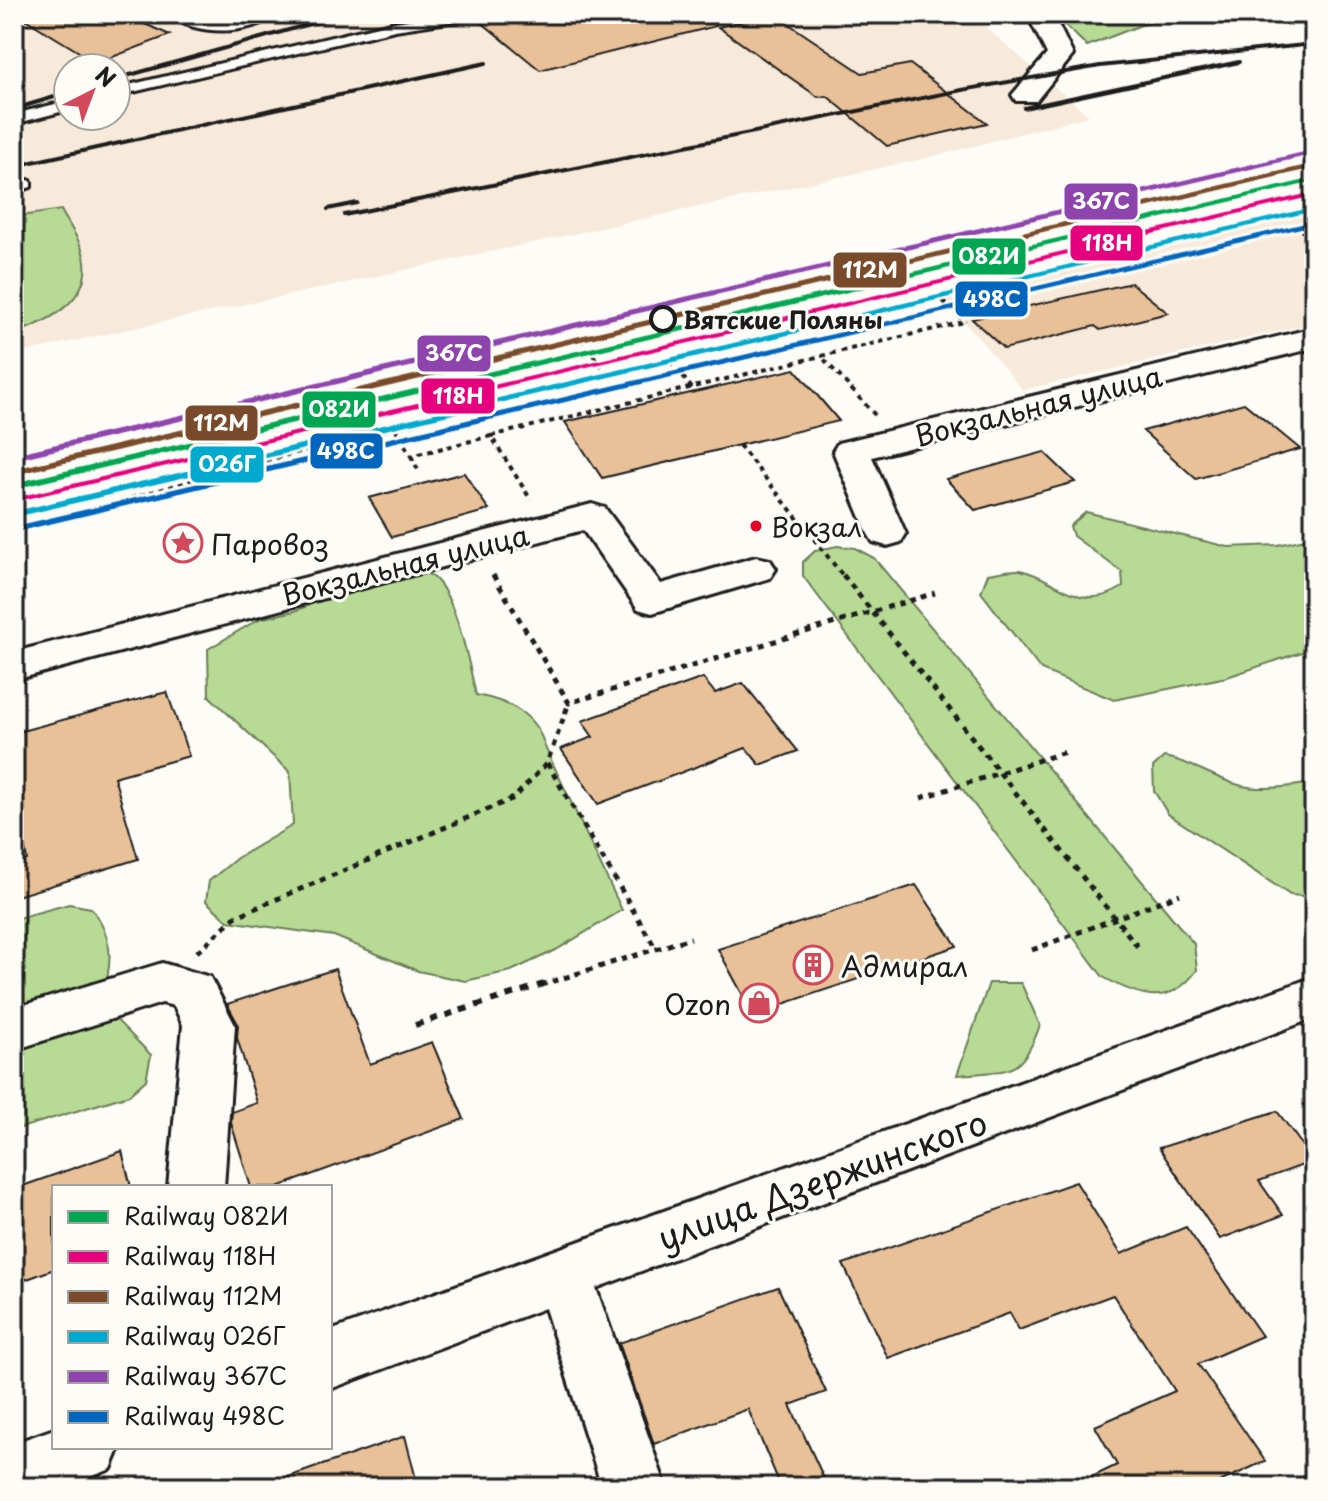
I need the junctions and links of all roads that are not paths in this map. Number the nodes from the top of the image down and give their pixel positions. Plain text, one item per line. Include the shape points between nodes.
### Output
1 (176, 14) edge
2 (270, 14) edge
3 (475, 14) edge
4 (1051, 14) edge
5 (132, 88) edge
6 (1026, 95) dead end
7 (52, 109) edge
8 (14, 119) edge
9 (1314, 338) edge
10 (887, 534) dead end
11 (756, 569) dead end
12 (14, 666) edge
13 (1314, 997) edge
14 (14, 1029) edge
15 (196, 1185) edge
16 (563, 1275) junction
17 (332, 1359) edge
18 (83, 1449) edge
19 (14, 1474) edge
20 (634, 1487) edge

1 - 2 lane via 200,26 246,23
3 - 5 lane via 395,26
4 - 6 street via 1045,24 1060,55
7 - 8 lane
9 - 10 street, Вокзальная улица via 851,451
11 - 12 street, Вокзальная улица via 652,600 592,516
13 - 16 street, улица Дзержинского
14 - 15 street via 162,983 192,991 209,1025
16 - 17 street, улица Дзержинского
16 - 20 street
18 - 19 street

